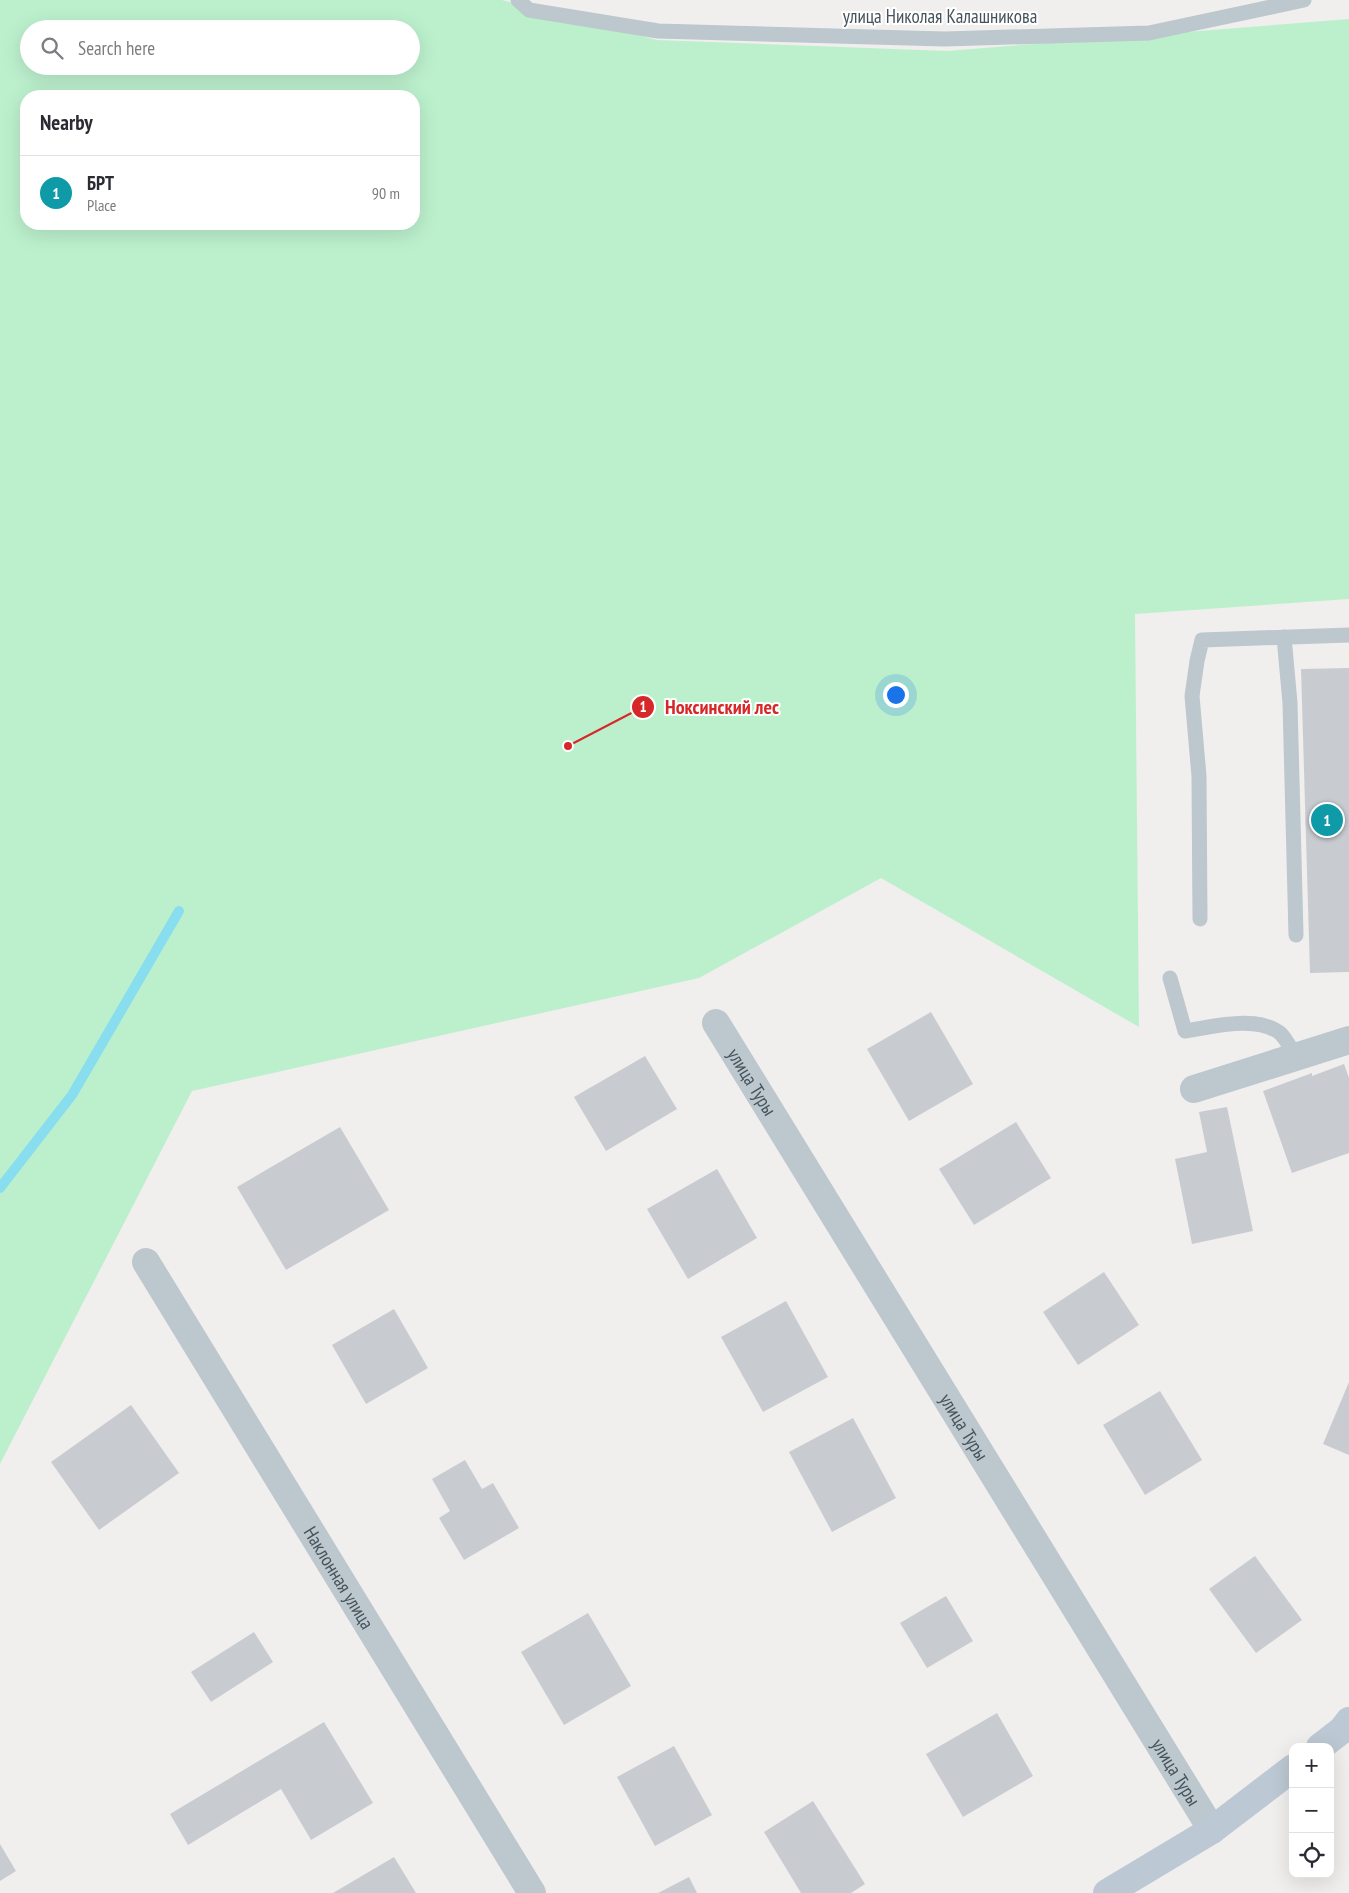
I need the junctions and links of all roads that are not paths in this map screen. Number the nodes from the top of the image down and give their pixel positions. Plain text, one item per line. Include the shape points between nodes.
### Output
1 (518, 0) edge
2 (1304, 0) edge
3 (1349, 635) edge
4 (1284, 638) junction
5 (1200, 919) dead end
6 (1296, 935) dead end
7 (1170, 978) dead end
8 (716, 1023) dead end
9 (1349, 1040) edge
10 (1296, 1057) junction
11 (1194, 1089) dead end
12 (146, 1262) dead end
13 (1349, 1721) edge
14 (1325, 1743) edge
15 (1289, 1771) edge
16 (1212, 1830) junction
17 (532, 1893) edge
18 (1107, 1893) edge

1 - 2 lane, улица Николая Калашникова via 529,10 658,31 945,39 1149,33
3 - 4 lane
4 - 5 lane via 1202,640 1192,696 1199,776
4 - 6 lane via 1290,702
7 - 10 lane via 1185,1031 1238,1023 1264,1026 1281,1034
8 - 16 street, улица Туры
9 - 10 street
10 - 11 street
12 - 17 street, Наклонная улица
13 - 14 street
15 - 16 street
16 - 18 street

